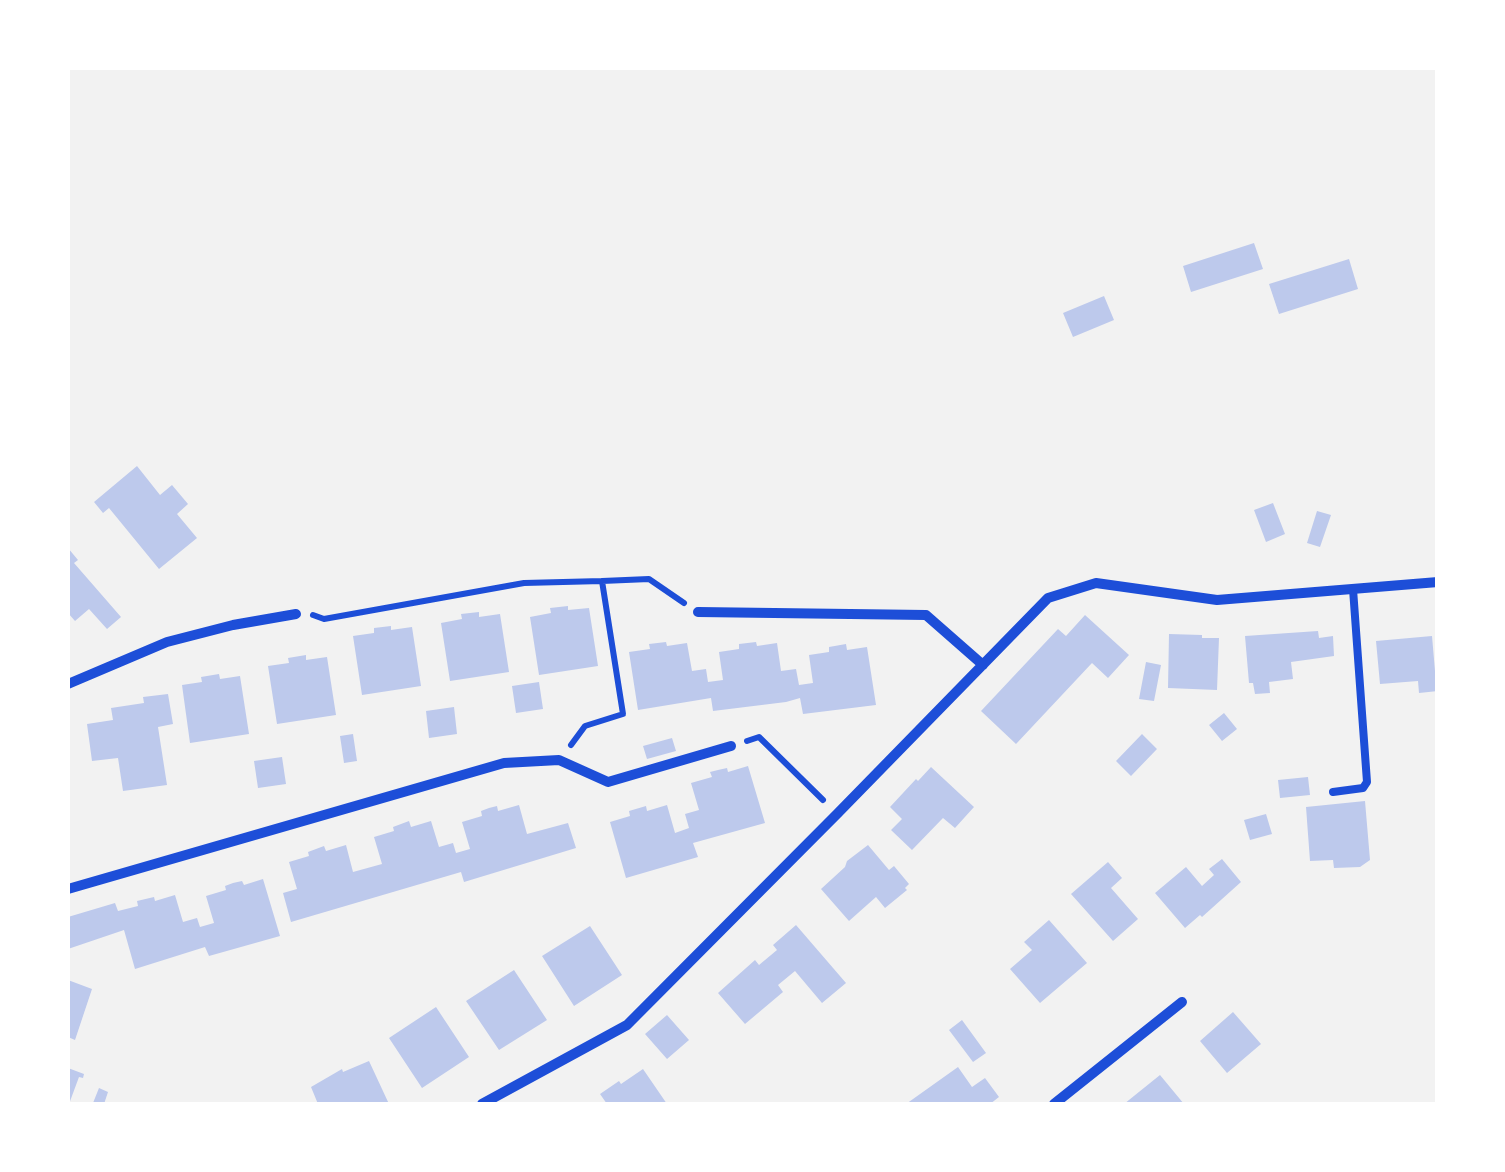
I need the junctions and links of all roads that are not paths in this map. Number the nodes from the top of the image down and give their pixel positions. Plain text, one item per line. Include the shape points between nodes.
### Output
1 (1438, 582) edge
2 (1353, 589) junction
3 (698, 612) road end
4 (296, 614) road end
5 (983, 665) junction
6 (68, 684) edge
7 (731, 746) road end
8 (1333, 792) dead end
9 (68, 889) edge
10 (1182, 1002) dead end
11 (482, 1104) edge
12 (1054, 1104) edge

1 - 2 street
2 - 5 street via 1217,600 1096,582 1048,598
2 - 8 lane via 1368,782
3 - 5 street via 926,615
4 - 6 street via 167,642
5 - 11 street via 627,1024
7 - 9 street via 608,782 560,760 504,764
10 - 12 street

